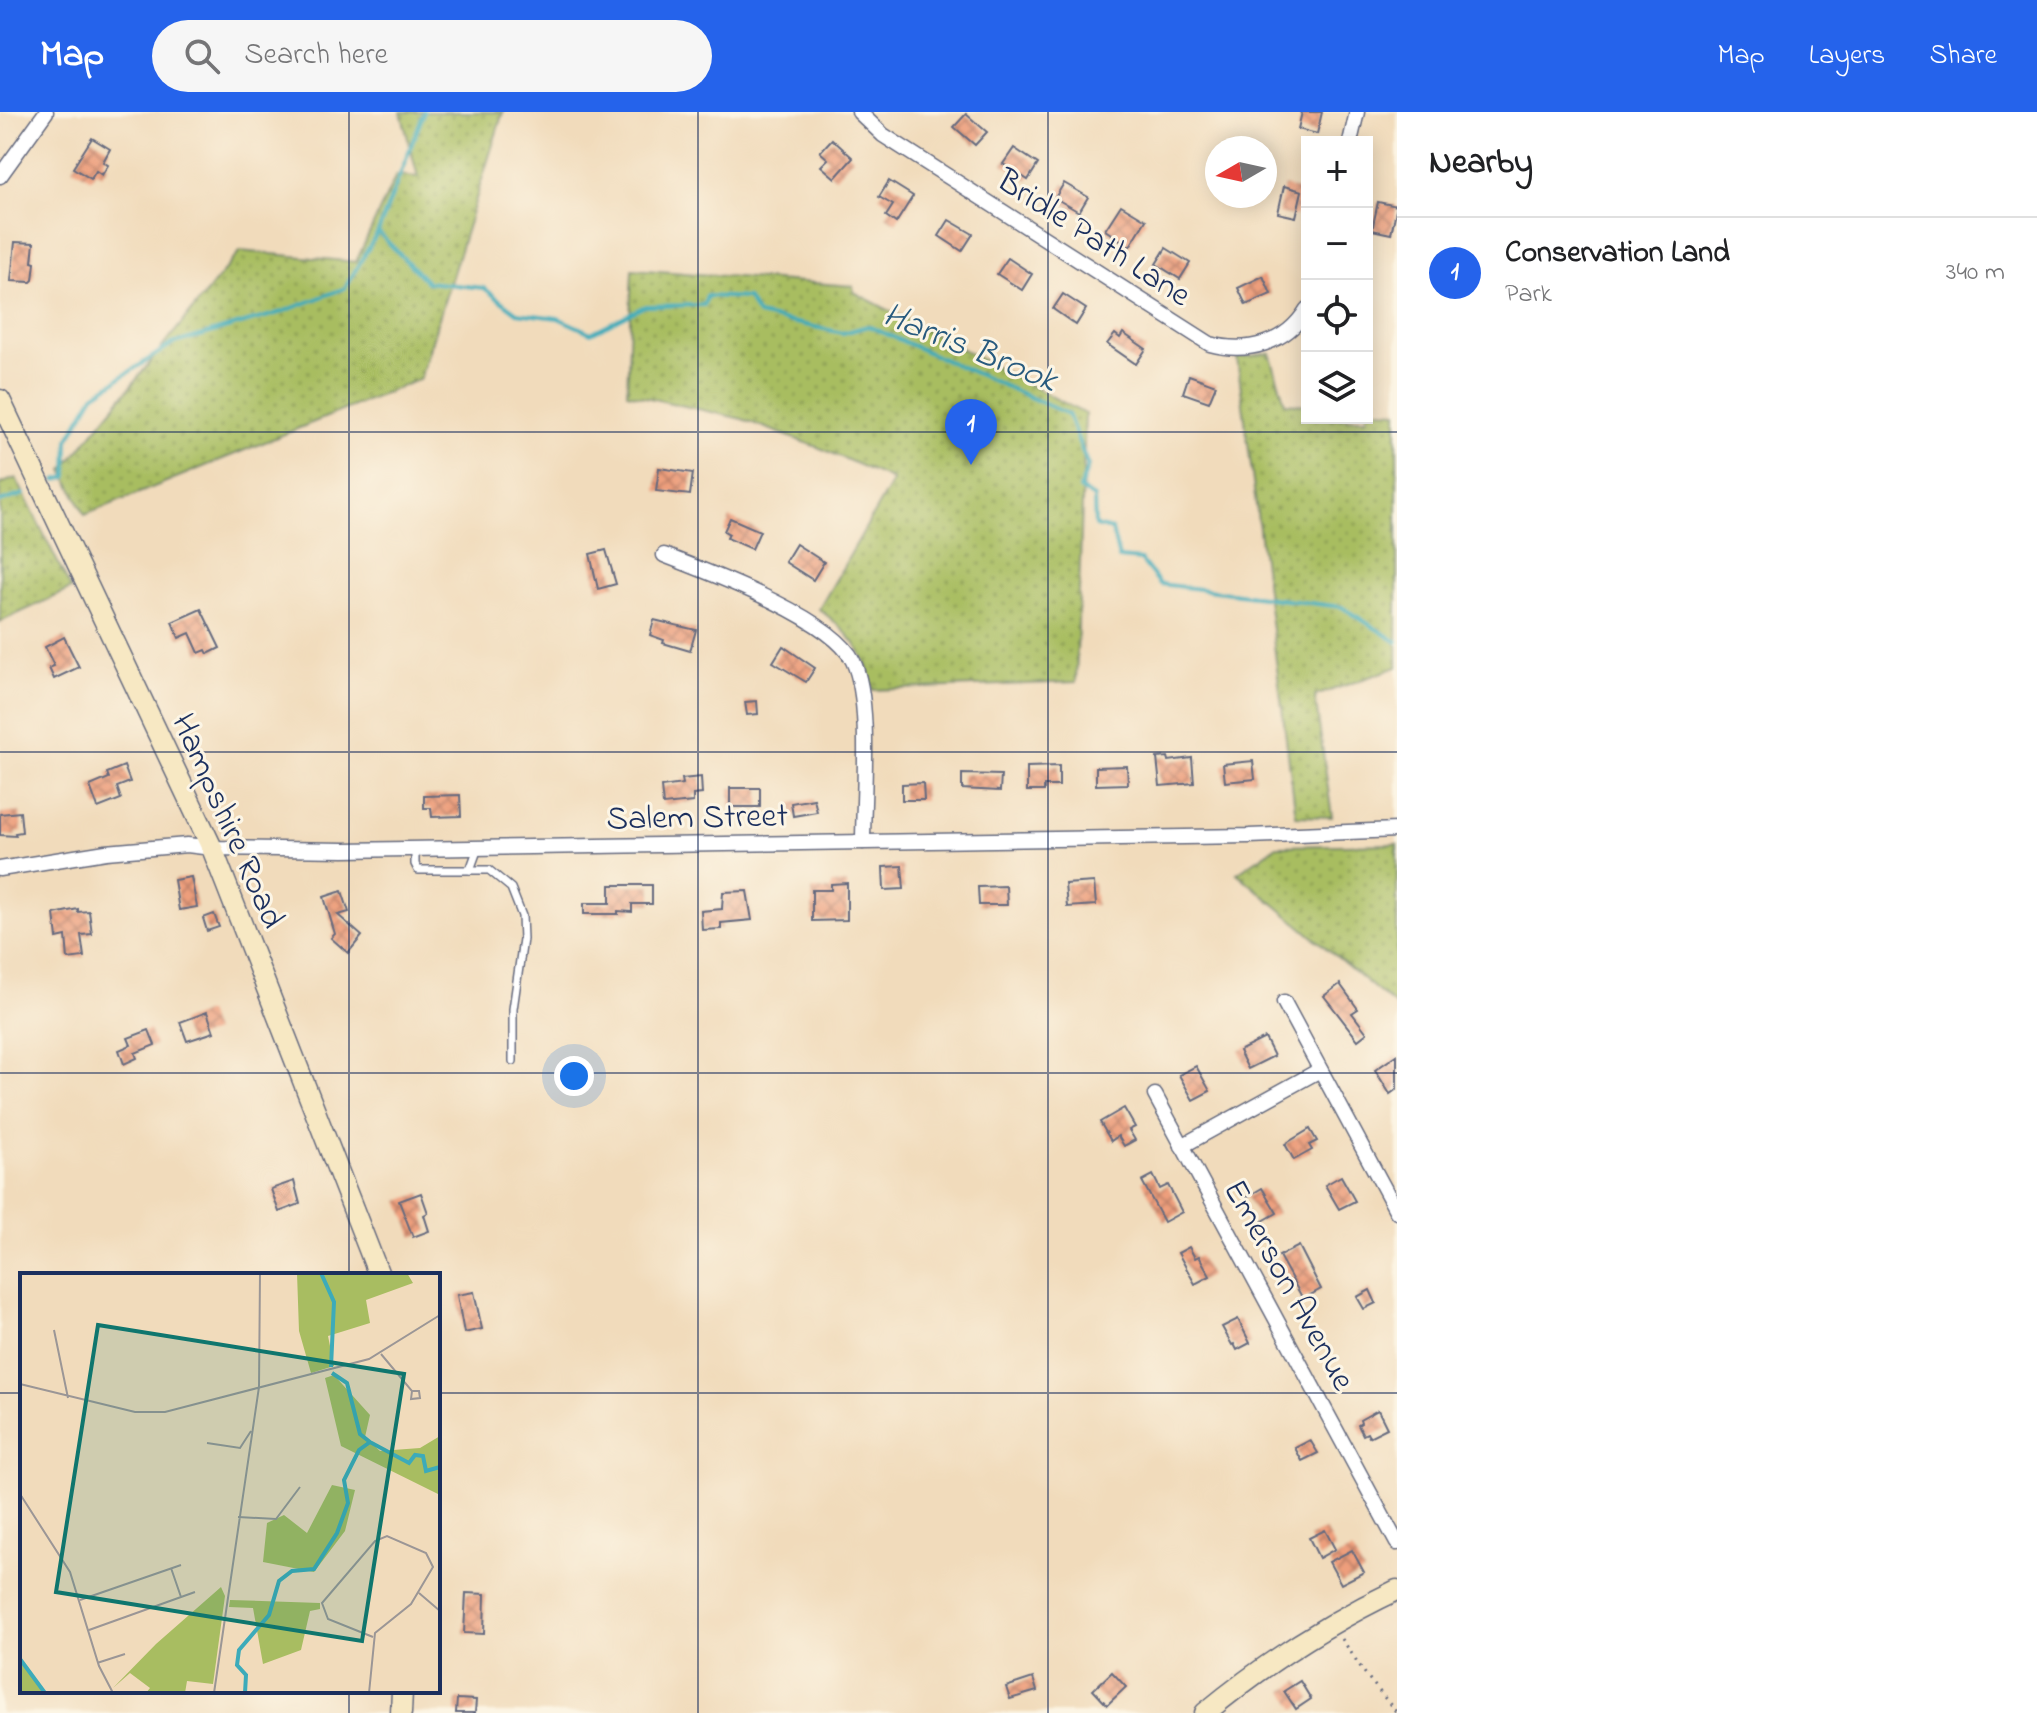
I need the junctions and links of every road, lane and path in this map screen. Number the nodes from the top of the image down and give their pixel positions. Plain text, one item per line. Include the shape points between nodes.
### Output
1 (46, 112) edge
2 (859, 112) edge
3 (1357, 112) edge
4 (1351, 136) edge
5 (0, 176) edge
6 (1301, 316) edge
7 (0, 400) edge
8 (664, 555) dead end
9 (1397, 830) edge
10 (863, 842) junction
11 (212, 848) junction
12 (478, 848) junction
13 (415, 849) junction
14 (0, 869) edge
15 (470, 870) junction
16 (1284, 1002) dead end
17 (513, 1061) dead end
18 (1320, 1070) junction
19 (1155, 1095) dead end
20 (1182, 1146) junction
21 (1397, 1212) edge
22 (378, 1273) edge
23 (1397, 1543) edge
24 (1397, 1590) edge
25 (1331, 1624) junction
26 (402, 1693) edge
27 (401, 1713) edge
28 (1205, 1713) edge
29 (1397, 1713) edge

1 - 5 street
2 - 6 street, Bridle Path Lane via 883,135 1210,344 1236,349 1262,345 1285,333
3 - 4 street
7 - 11 street, Hampshire Road
8 - 10 street via 742,585 826,632 846,650 863,699
9 - 10 street, Salem Street
10 - 12 street, Salem Street
11 - 13 street, Salem Street
11 - 14 street, Salem Street via 106,852
11 - 22 street, Hampshire Road
12 - 13 street, Salem Street
12 - 15 lane
13 - 15 lane via 418,870
15 - 17 lane via 489,870 511,888 522,916
16 - 18 street
18 - 20 street
18 - 21 street
19 - 20 street, Emerson Avenue
20 - 23 street, Emerson Avenue
24 - 25 street
25 - 28 street
25 - 29 path
26 - 27 street

